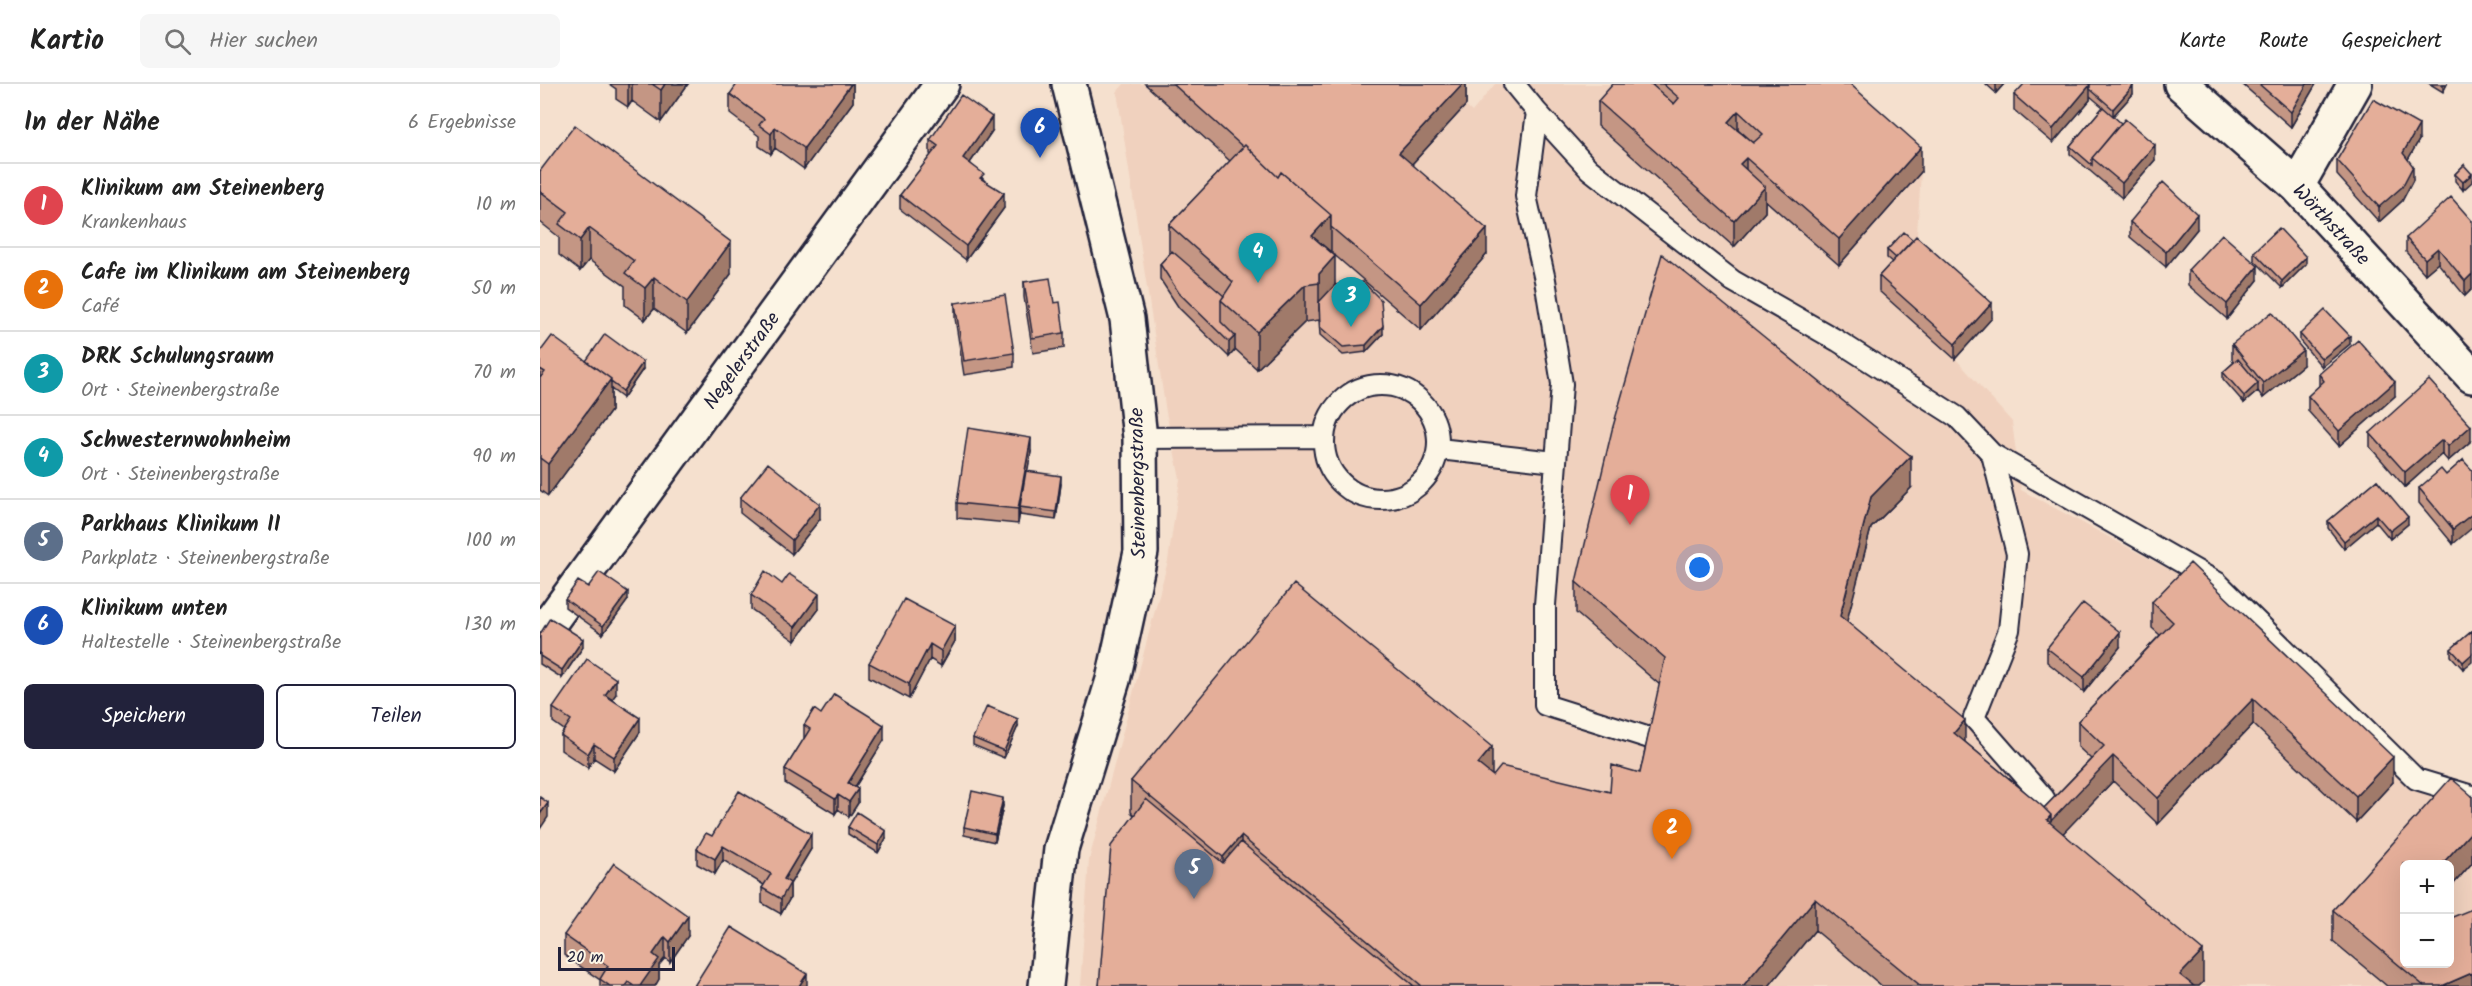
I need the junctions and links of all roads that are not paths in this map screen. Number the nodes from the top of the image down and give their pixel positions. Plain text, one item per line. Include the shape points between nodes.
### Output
1 (942, 84) edge
2 (1069, 84) edge
3 (1514, 84) edge
4 (2181, 84) edge
5 (2355, 84) edge
6 (1537, 112) junction
7 (2297, 186) junction
8 (2466, 358) edge
9 (1323, 437) junction
10 (1140, 438) junction
11 (1439, 448) junction
12 (1992, 454) junction
13 (1555, 462) junction
14 (540, 636) edge
15 (1656, 740) edge
16 (2472, 796) edge
17 (2044, 798) dead end
18 (1046, 986) edge

1 - 14 street, Negelerstraße
2 - 10 street, Steinenbergstraße via 1127,319
3 - 6 lane
4 - 7 street, Wörthstraße
5 - 7 street
6 - 12 lane via 1588,169 1733,281 1838,341 1957,417
6 - 13 lane via 1526,196 1562,384
7 - 8 street, Wörthstraße
9 - 10 lane
9 - 11 lane via 1330,471 1349,491 1380,501 1414,490 1432,471
9 - 11 lane via 1329,417 1344,398 1360,388 1380,384 1405,389 1427,407 1436,422
10 - 18 street, Steinenbergstraße via 1141,552 1113,680 1061,849
11 - 13 lane
12 - 16 lane via 2218,583 2416,779
12 - 17 lane via 2018,554 2009,630 1974,718
13 - 15 lane via 1545,605 1545,705

